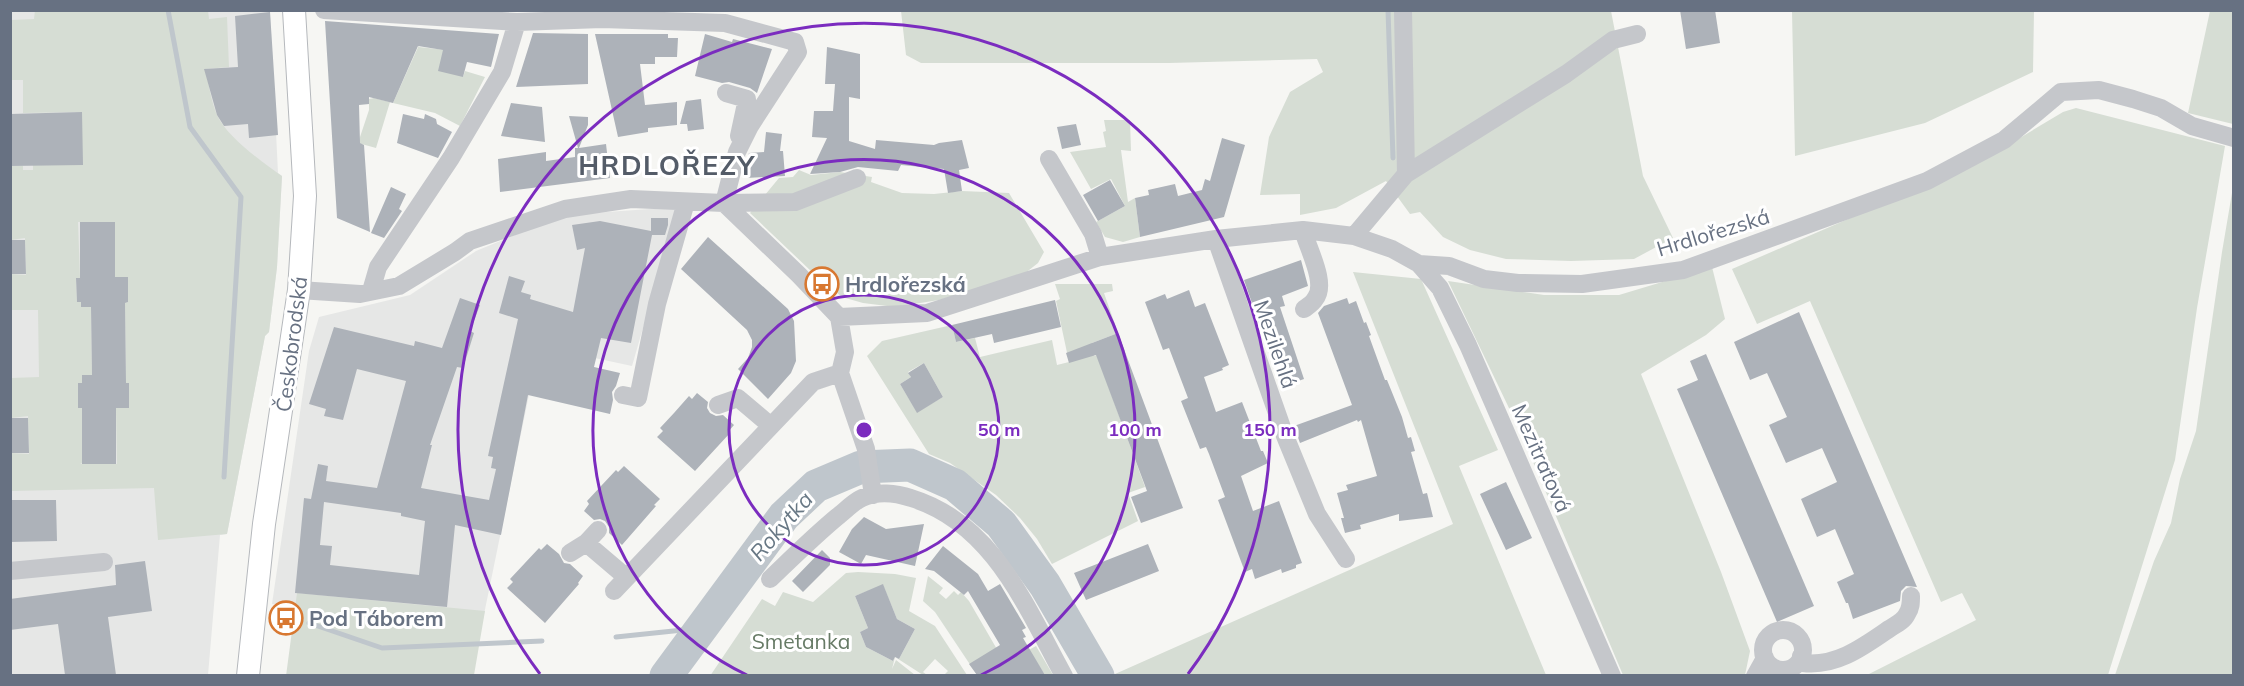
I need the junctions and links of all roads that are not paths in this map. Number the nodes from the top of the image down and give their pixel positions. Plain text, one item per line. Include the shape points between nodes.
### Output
1 (294, 10) edge
2 (324, 10) edge
3 (1403, 10) edge
4 (517, 22) junction
5 (1637, 34) dead end
6 (726, 93) dead end
7 (2234, 138) edge
8 (737, 152) junction
9 (1049, 159) dead end
10 (1406, 174) junction
11 (857, 178) dead end
12 (686, 202) junction
13 (724, 203) junction
14 (1303, 230) junction
15 (1354, 236) junction
16 (1216, 239) junction
17 (1100, 257) junction
18 (1419, 264) junction
19 (299, 290) junction
20 (370, 291) junction
21 (1304, 309) dead end
22 (839, 317) junction
23 (840, 373) junction
24 (623, 394) dead end
25 (718, 405) dead end
26 (771, 426) junction
27 (872, 490) junction
28 (570, 553) dead end
29 (1346, 559) dead end
30 (104, 562) dead end
31 (10, 571) edge
32 (770, 579) dead end
33 (1911, 596) dead end
34 (1801, 656) junction
35 (1765, 658) junction
36 (248, 675) edge
37 (1064, 675) edge
38 (1612, 675) edge
39 (1755, 675) edge

1 - 19 main road, Českobrodská via 305,196
2 - 4 street
3 - 10 street
4 - 8 street via 725,23 795,42 798,52
4 - 20 street via 502,72 451,158 378,267
5 - 10 street via 1613,40 1566,74
6 - 8 street via 747,99
7 - 18 street, Hrdlořezská via 2192,126 2161,108 2133,99 2099,90 2061,92 2004,140 1927,181 1683,270 1582,284 1518,283 1484,279 1449,266
8 - 13 street
9 - 17 street via 1093,234
10 - 15 street
11 - 13 street via 795,202
12 - 13 street
12 - 20 street via 631,199 565,209 470,241 399,286
12 - 24 street via 657,304 638,398
13 - 22 street
14 - 15 street, Hrdlořezská
14 - 16 street, Hrdlořezská
14 - 21 street via 1320,291
15 - 18 street, Hrdlořezská via 1392,249
16 - 17 street, Hrdlořezská
16 - 29 street, Mezilehlá via 1285,436 1317,514
17 - 22 street, Hrdlořezská via 927,313
18 - 38 street, Mezitraťová via 1440,288 1468,345
19 - 20 street via 360,294
19 - 36 main road, Českobrodská via 264,524
22 - 23 street via 844,352
23 - 26 street via 813,382
23 - 27 street via 866,449
25 - 26 street via 744,392
26 - 28 street via 620,584 592,537
27 - 32 street via 814,536
27 - 37 street via 926,502 970,532 1009,576
30 - 31 street
33 - 34 street via 1907,617 1860,649 1826,663 1803,663
34 - 35 street via 1787,669 1774,667
34 - 35 street via 1798,637 1781,630 1766,639
35 - 39 street

